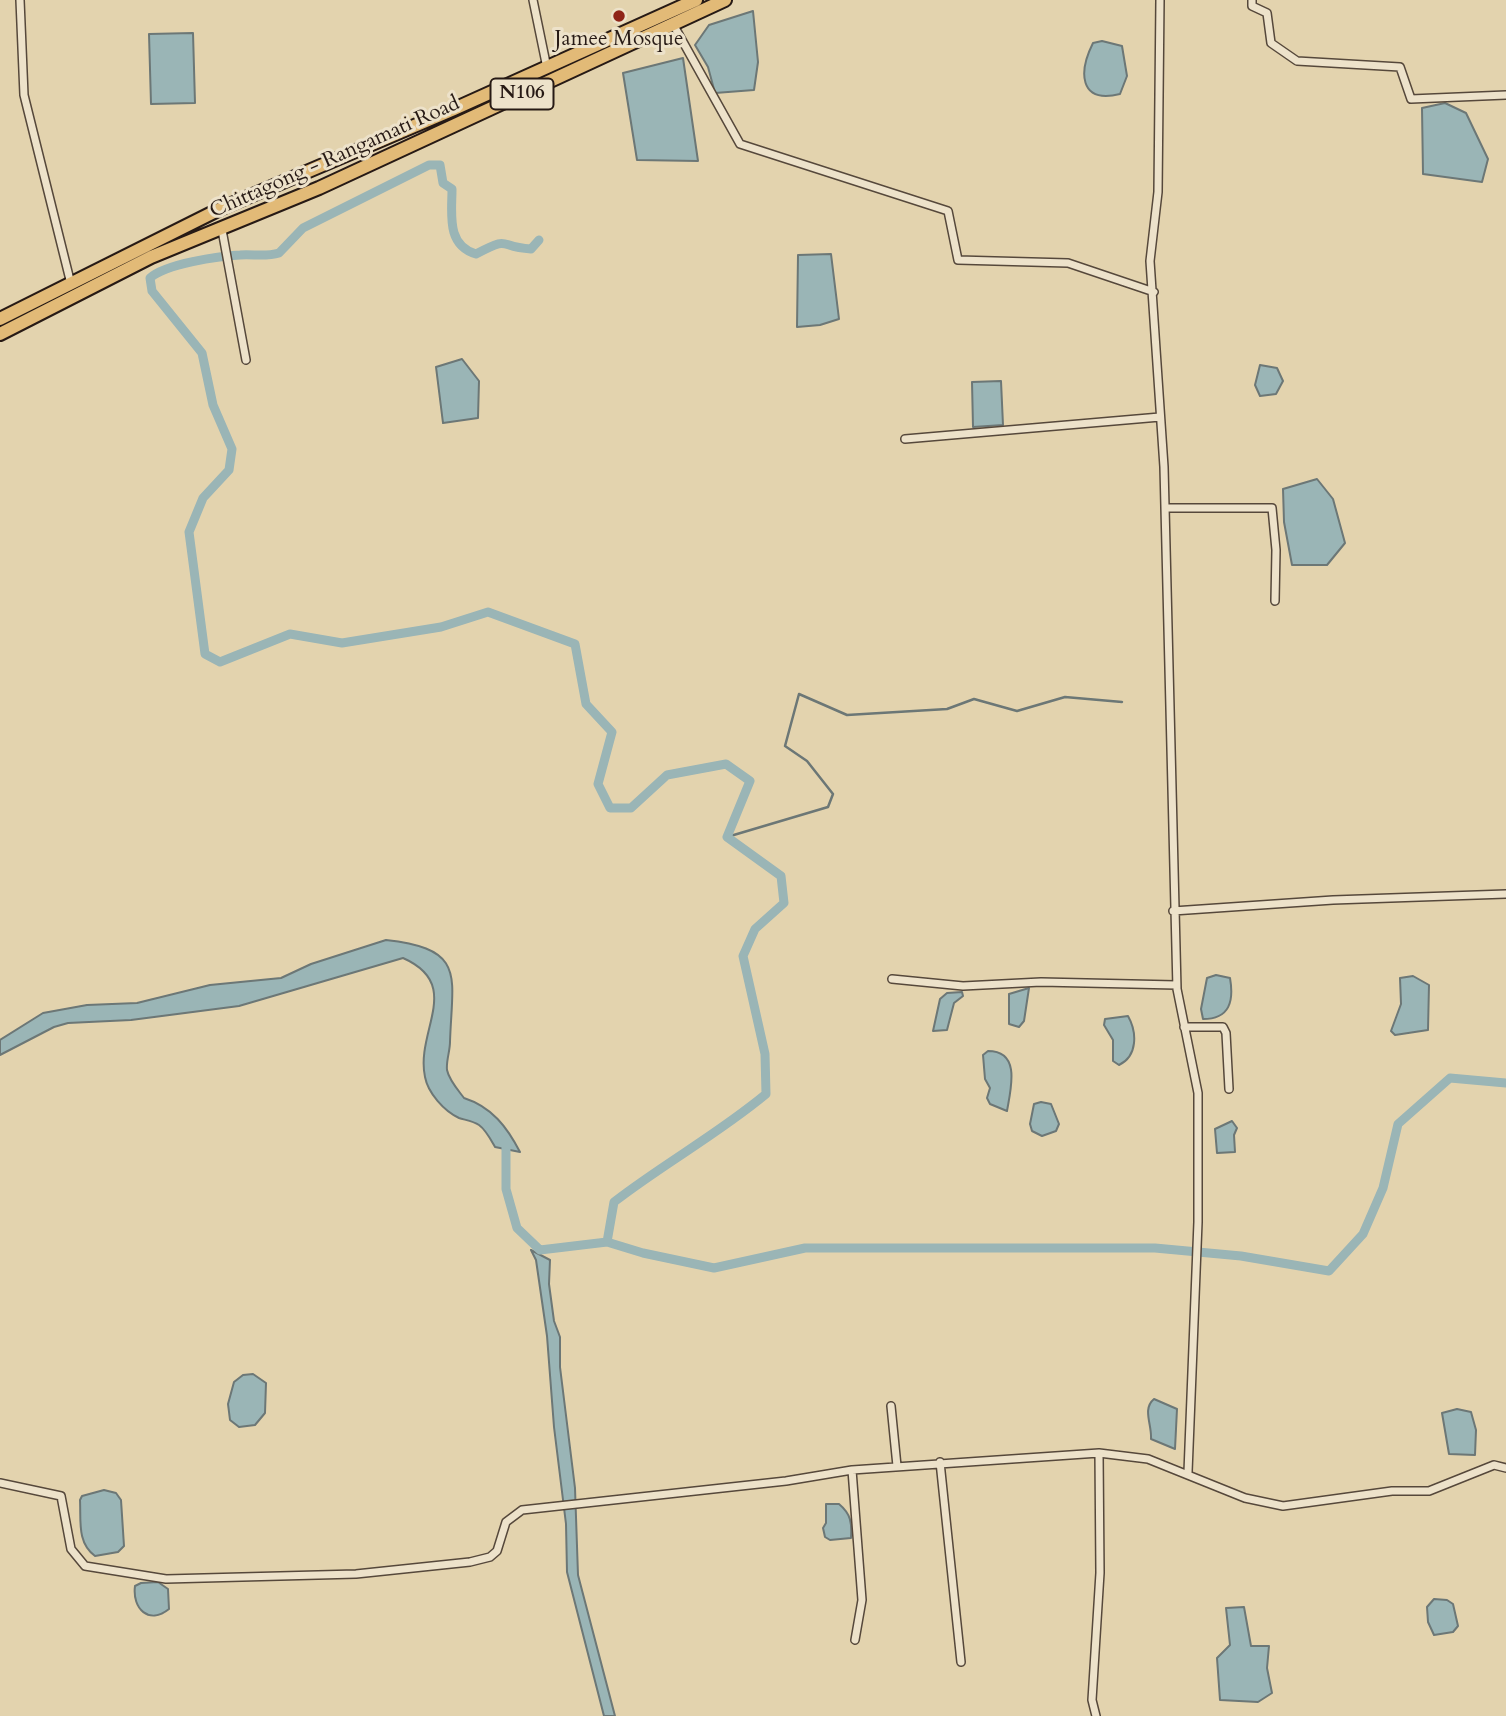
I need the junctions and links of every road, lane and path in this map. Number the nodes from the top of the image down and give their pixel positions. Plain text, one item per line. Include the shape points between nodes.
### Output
1 (20, 0) edge
2 (533, 0) edge
3 (696, 0) edge
4 (725, 0) edge
5 (1160, 0) edge
6 (1252, 0) edge
7 (685, 12) junction
8 (673, 24) junction
9 (547, 68) junction
10 (1506, 95) edge
11 (225, 229) junction
12 (71, 284) junction
13 (1154, 292) junction
14 (20, 316) junction
15 (0, 319) edge
16 (0, 334) edge
17 (246, 360) dead end
18 (1160, 417) junction
19 (905, 439) dead end
20 (1165, 508) junction
21 (1275, 601) dead end
22 (1506, 894) edge
23 (1173, 911) junction
24 (892, 979) dead end
25 (1176, 985) junction
26 (1184, 1027) junction
27 (1229, 1088) dead end
28 (891, 1406) dead end
29 (1100, 1453) junction
30 (940, 1462) junction
31 (897, 1466) junction
32 (1506, 1468) edge
33 (852, 1470) junction
34 (1188, 1472) junction
35 (0, 1483) edge
36 (855, 1640) dead end
37 (961, 1662) dead end
38 (1097, 1716) edge

1 - 12 street via 24,95
2 - 9 street
3 - 7 highway
4 - 7 highway, Chittagong - Rangamati Road / N106
5 - 13 street via 1158,192 1150,261
6 - 10 street via 1252,6 1267,13 1271,43 1297,61 1400,67 1411,99
7 - 8 highway, Chittagong - Rangamati Road / N106
7 - 9 highway
8 - 11 highway, Chittagong - Rangamati Road / N106
8 - 13 street via 740,144 948,211 958,260 1068,263
9 - 12 highway via 222,208
11 - 14 highway, Chittagong - Rangamati Road / N106
11 - 17 street
12 - 14 highway
13 - 18 street
14 - 15 highway
14 - 16 highway, Chittagong - Rangamati Road / N106
18 - 19 street
18 - 20 street
20 - 21 street via 1272,508
20 - 23 street
22 - 23 street
23 - 25 street
24 - 25 street via 963,986 1041,982
25 - 26 street
26 - 27 street via 1223,1027
26 - 34 street via 1198,1093
28 - 31 street
29 - 30 street
29 - 34 street via 1148,1459
29 - 38 street via 1100,1573 1092,1700
30 - 31 street
30 - 37 street
31 - 33 street
32 - 34 street via 1494,1465 1429,1491 1392,1491 1283,1506 1245,1498
33 - 35 street via 522,1510 501,1532 501,1544 490,1558 470,1562 356,1574 166,1579 85,1566 71,1549 61,1496
33 - 36 street via 862,1600

